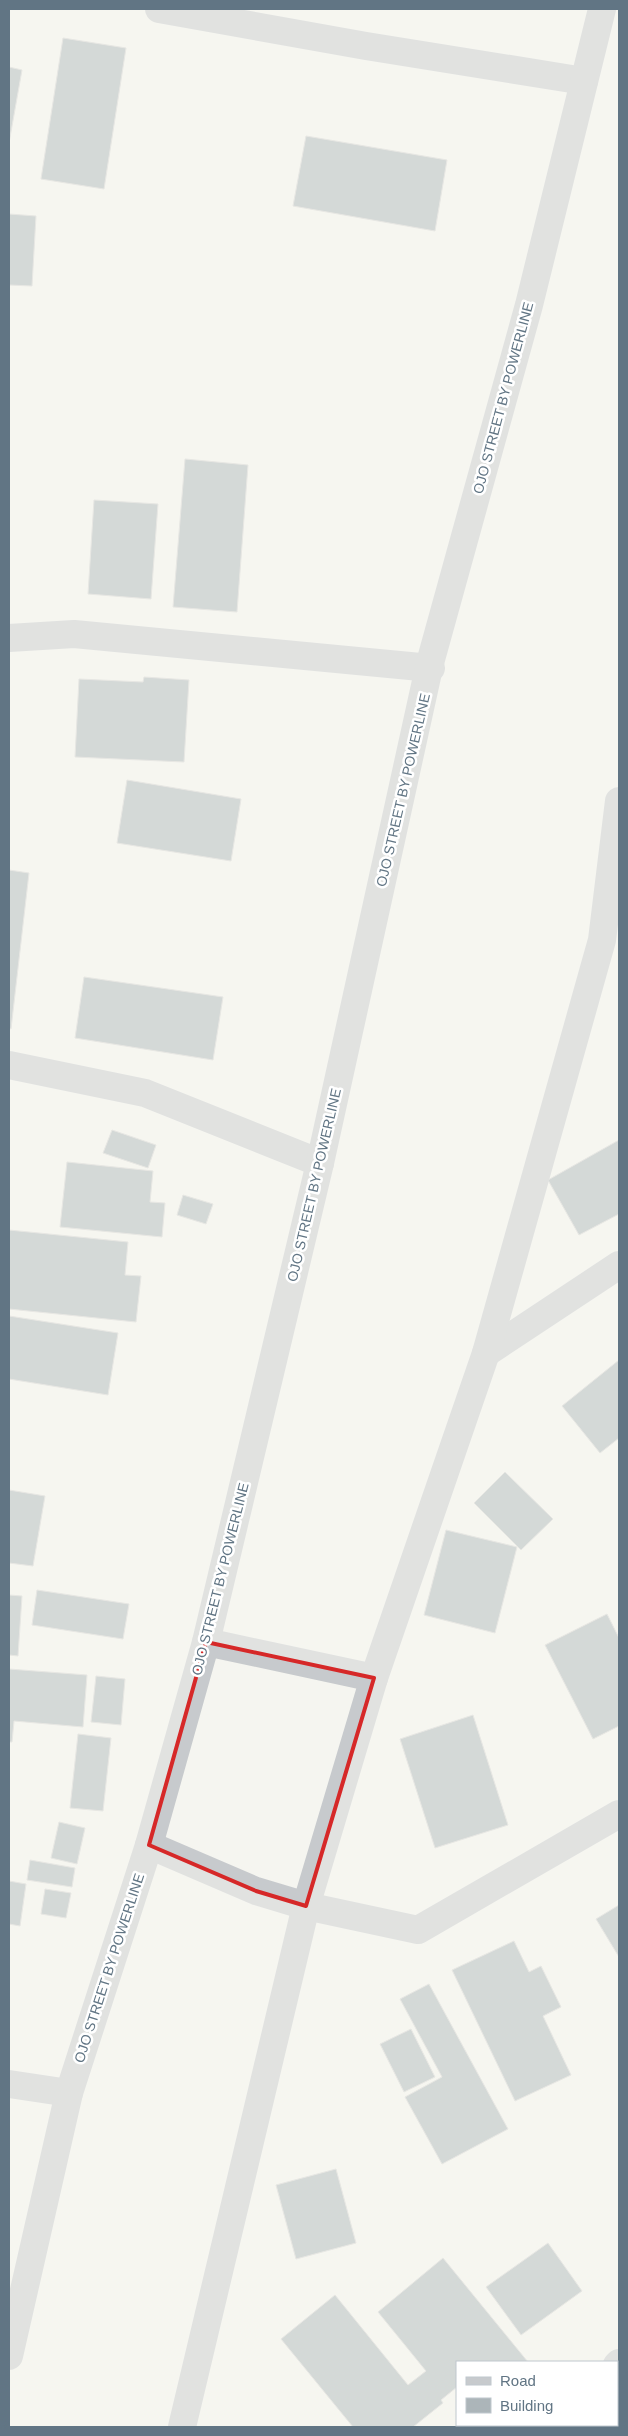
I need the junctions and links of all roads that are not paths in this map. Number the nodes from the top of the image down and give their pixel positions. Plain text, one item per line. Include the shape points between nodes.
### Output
1 (159, 9) edge
2 (602, 9) edge
3 (584, 81) junction
4 (9, 638) edge
5 (431, 668) junction
6 (619, 800) edge
7 (9, 1065) edge
8 (320, 1163) junction
9 (619, 1265) edge
10 (486, 1353) junction
11 (206, 1642) junction
12 (374, 1678) junction
13 (619, 1814) edge
14 (149, 1845) junction
15 (306, 1906) junction
16 (9, 2084) edge
17 (70, 2093) junction
18 (9, 2356) edge
19 (182, 2427) edge

1 - 3 street
2 - 3 street, OJO STREET BY POWERLINE
3 - 5 street, OJO STREET BY POWERLINE via 529,305
4 - 5 street via 74,634
5 - 8 street, OJO STREET BY POWERLINE
6 - 10 street via 602,940
7 - 8 street via 145,1093
8 - 11 street, OJO STREET BY POWERLINE
9 - 10 street
10 - 12 street
11 - 12 street
11 - 14 street, OJO STREET BY POWERLINE
12 - 15 street
13 - 15 street via 418,1930
14 - 15 street via 256,1891
14 - 17 street, OJO STREET BY POWERLINE
15 - 19 street
16 - 17 street
17 - 18 street, OJO STREET BY POWERLINE

